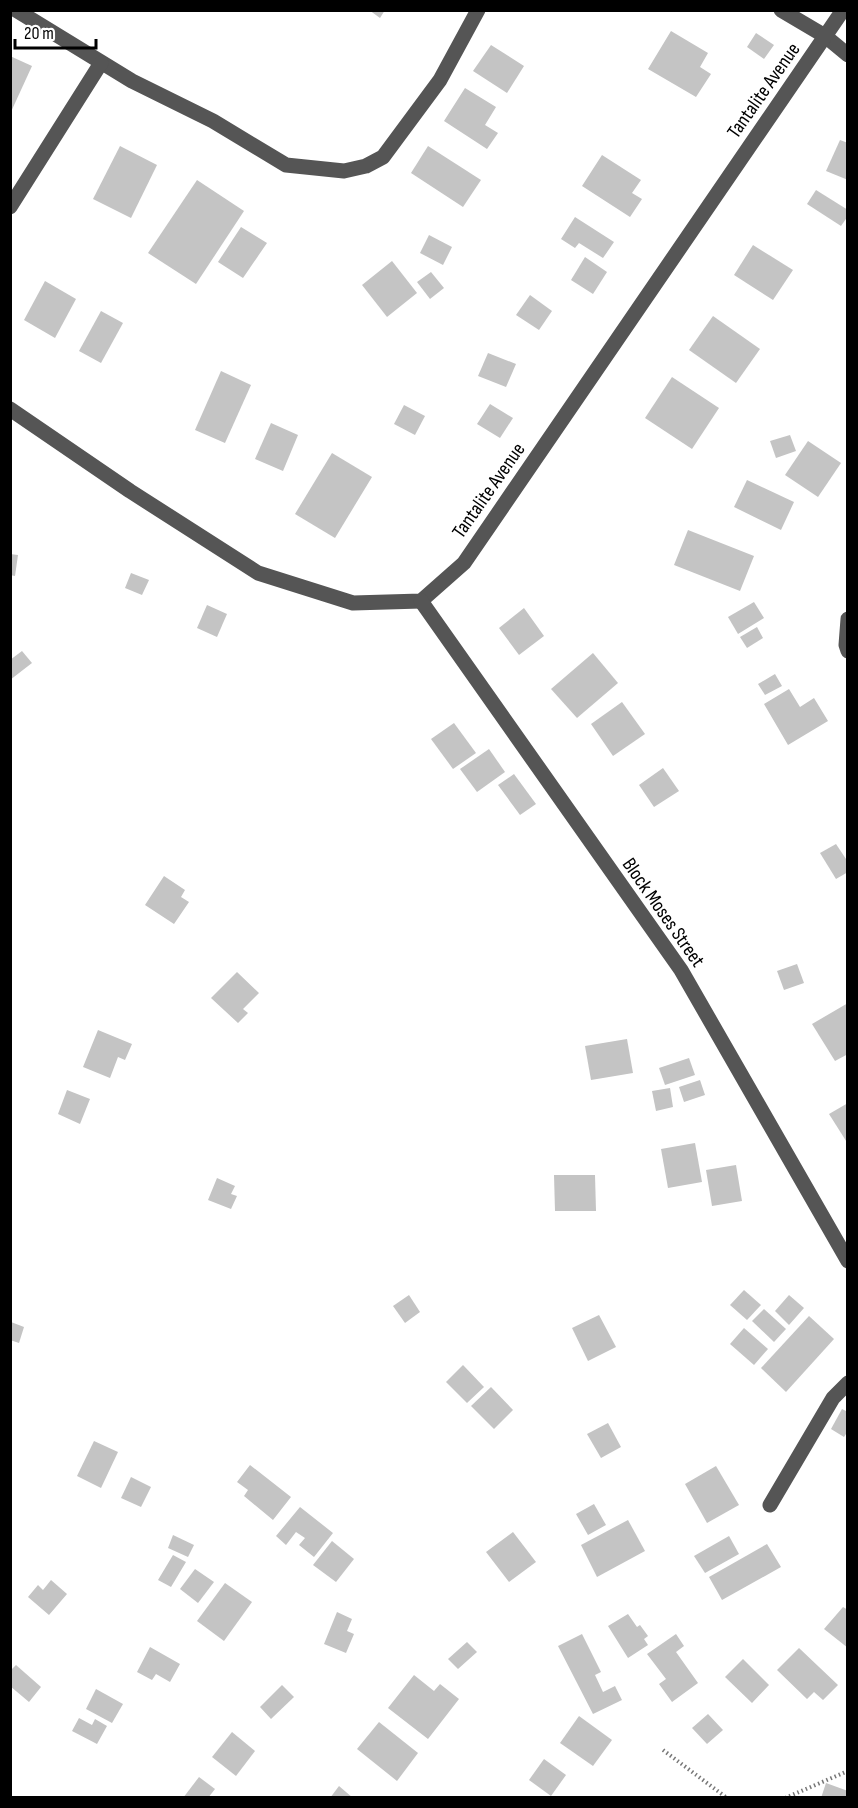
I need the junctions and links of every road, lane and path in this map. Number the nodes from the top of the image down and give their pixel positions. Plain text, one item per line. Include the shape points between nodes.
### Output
1 (16, 10) edge
2 (478, 10) edge
3 (781, 10) edge
4 (843, 10) edge
5 (825, 36) junction
6 (848, 55) edge
7 (101, 63) junction
8 (10, 207) edge
9 (10, 408) edge
10 (422, 602) junction
11 (848, 619) edge
12 (848, 651) edge
13 (848, 1262) edge
14 (848, 1383) edge
15 (770, 1504) dead end
16 (663, 1750) dead end
17 (848, 1771) edge
18 (727, 1797) edge
19 (784, 1797) edge

1 - 7 street
2 - 7 street via 440,80 383,157 344,171 286,165 213,121
3 - 5 street
4 - 5 street, Tantalite Avenue
5 - 6 street
5 - 10 street, Tantalite Avenue via 464,563
7 - 8 street
9 - 10 street via 258,573 353,603
10 - 13 street, Block Moses Street via 681,970
11 - 12 street
14 - 15 street via 833,1398
16 - 18 path
17 - 19 path

